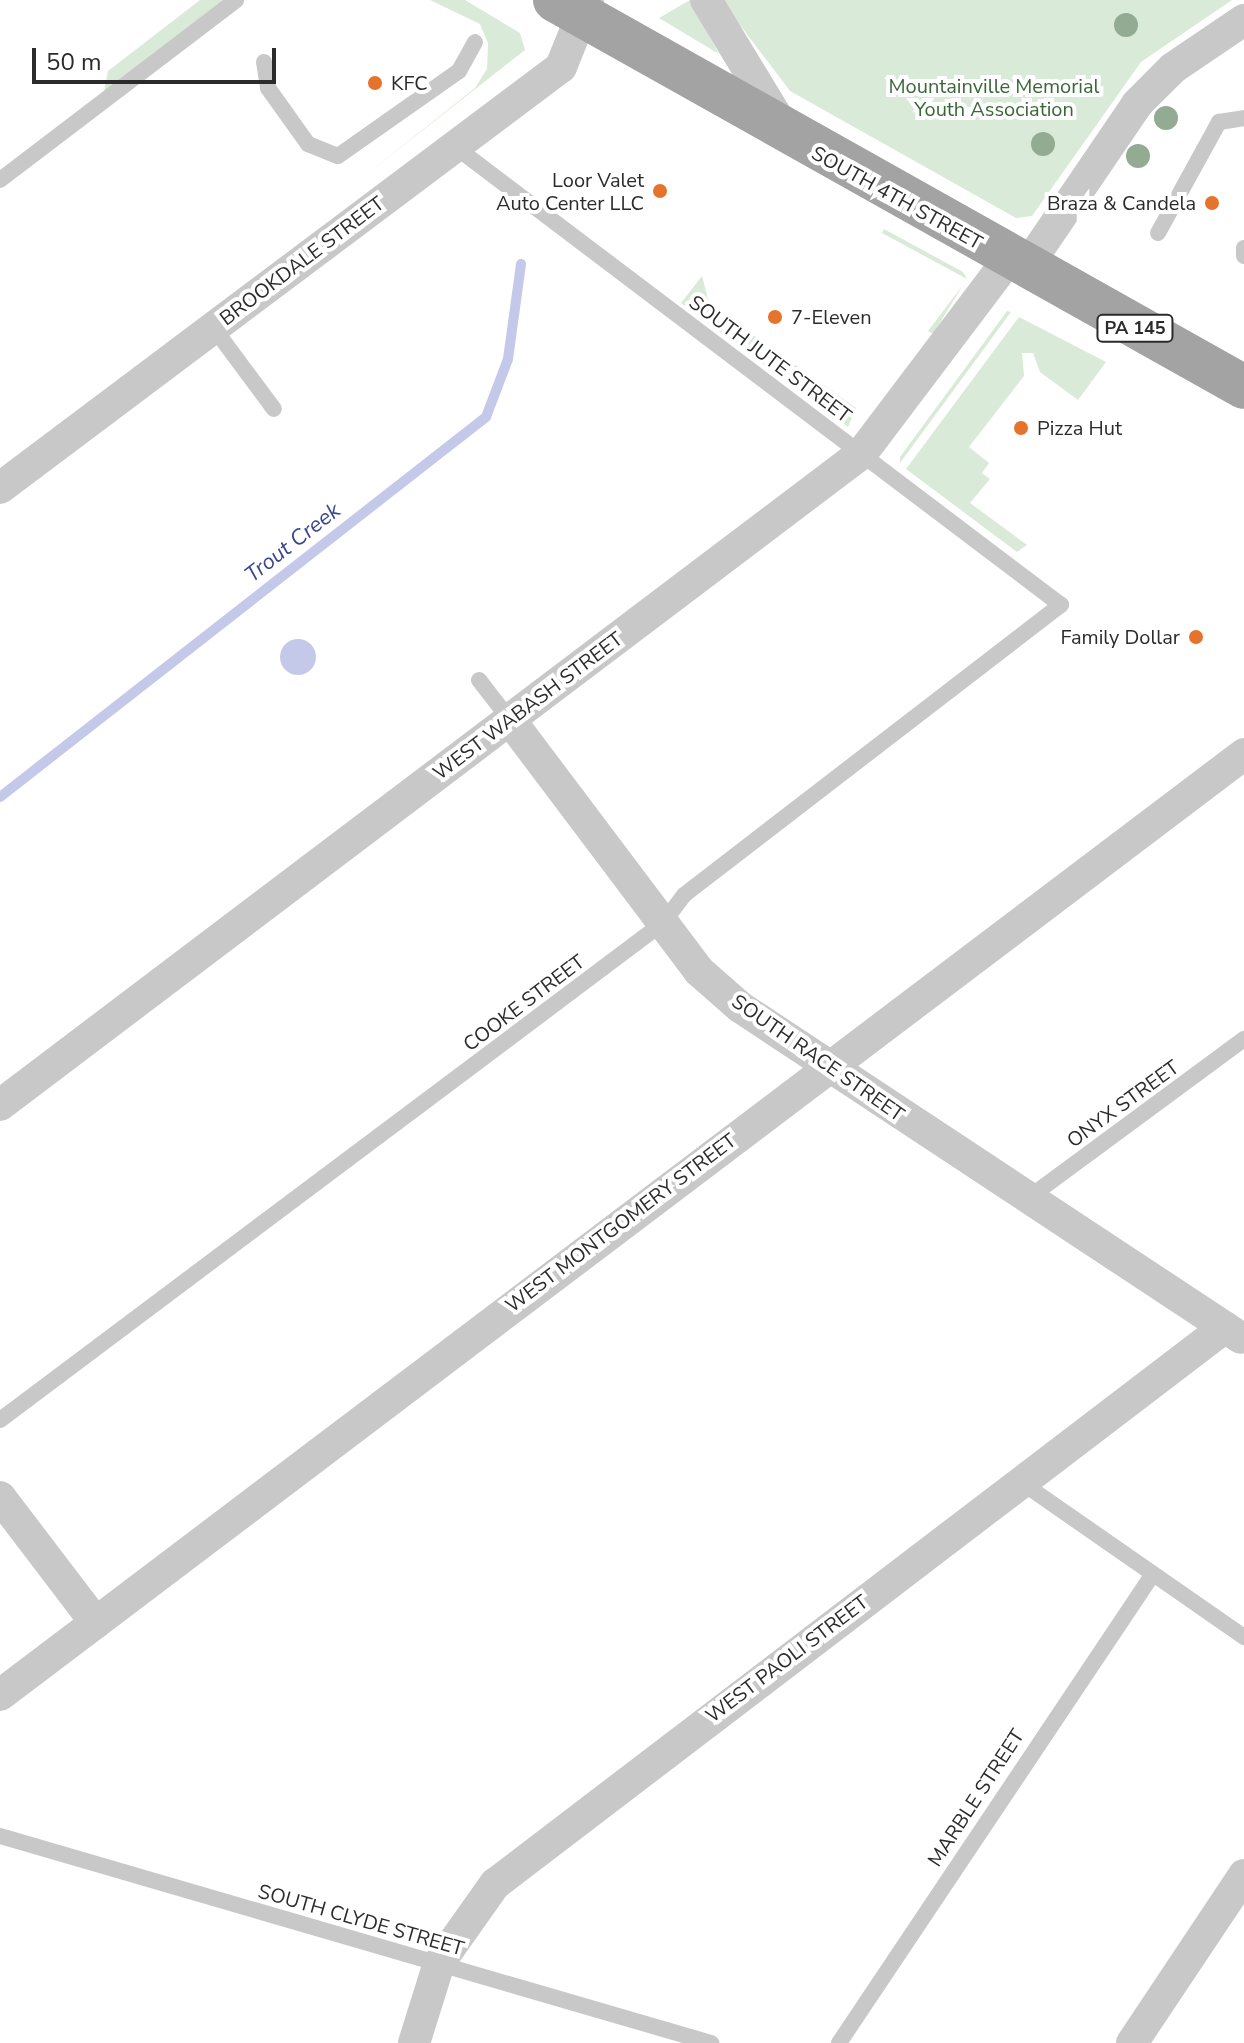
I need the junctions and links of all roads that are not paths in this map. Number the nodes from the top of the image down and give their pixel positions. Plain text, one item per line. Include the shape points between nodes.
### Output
1 (236, 0) edge
2 (706, 0) edge
3 (574, 5) edge
4 (1244, 20) edge
5 (475, 42) dead end
6 (264, 62) dead end
7 (1244, 118) edge
8 (794, 140) junction
9 (454, 146) junction
10 (0, 180) edge
11 (1158, 233) dead end
12 (1244, 248) edge
13 (1244, 256) edge
14 (1016, 264) junction
15 (213, 327) junction
16 (1244, 387) edge
17 (274, 409) dead end
18 (862, 453) junction
19 (0, 488) edge
20 (1061, 605) joint
21 (479, 680) dead end
22 (510, 720) junction
23 (1244, 754) edge
24 (663, 923) junction
25 (1243, 1042) edge
26 (828, 1066) junction
27 (0, 1105) edge
28 (1026, 1200) junction
29 (1235, 1334) edge
30 (0, 1420) edge
31 (1021, 1482) junction
32 (0, 1497) edge
33 (1151, 1577) junction
34 (96, 1623) junction
35 (1244, 1637) edge
36 (0, 1695) edge
37 (0, 1836) edge
38 (1244, 1875) edge
39 (439, 1963) junction
40 (414, 2043) edge
41 (711, 2043) edge
42 (839, 2043) edge
43 (1132, 2043) edge

1 - 10 lane
2 - 8 street
3 - 8 main road, SOUTH 4TH STREET / PA 145
3 - 9 street, BROOKDALE STREET via 561,67
4 - 14 street, WEST WABASH STREET via 1173,68 1137,104
5 - 6 lane via 459,71 338,156 308,144 273,96
7 - 11 lane via 1219,122
8 - 14 main road, SOUTH 4TH STREET / PA 145
9 - 15 street, BROOKDALE STREET
9 - 18 lane, SOUTH JUTE STREET
12 - 13 lane
14 - 16 main road, SOUTH 4TH STREET / PA 145
14 - 18 street, WEST WABASH STREET
15 - 17 lane
15 - 19 street, BROOKDALE STREET
18 - 20 lane, SOUTH JUTE STREET
18 - 22 street, WEST WABASH STREET
20 - 24 lane, COOKE STREET via 684,895
21 - 22 lane, SOUTH RACE STREET
22 - 24 street, SOUTH RACE STREET
22 - 27 street, WEST WABASH STREET
23 - 26 street, WEST MONTGOMERY STREET
24 - 26 street, SOUTH RACE STREET via 740,1007
24 - 30 lane, COOKE STREET
25 - 28 lane, ONYX STREET
26 - 28 street, SOUTH RACE STREET
26 - 34 street, WEST MONTGOMERY STREET
28 - 29 street, SOUTH RACE STREET
29 - 31 street, WEST PAOLI STREET
31 - 33 lane
31 - 39 street, WEST PAOLI STREET via 495,1884
32 - 34 street
33 - 35 lane
33 - 42 lane, MARBLE STREET
34 - 36 street, WEST MONTGOMERY STREET
37 - 39 lane, SOUTH CLYDE STREET
38 - 43 street
39 - 40 street, WEST PAOLI STREET
39 - 41 lane, SOUTH CLYDE STREET

